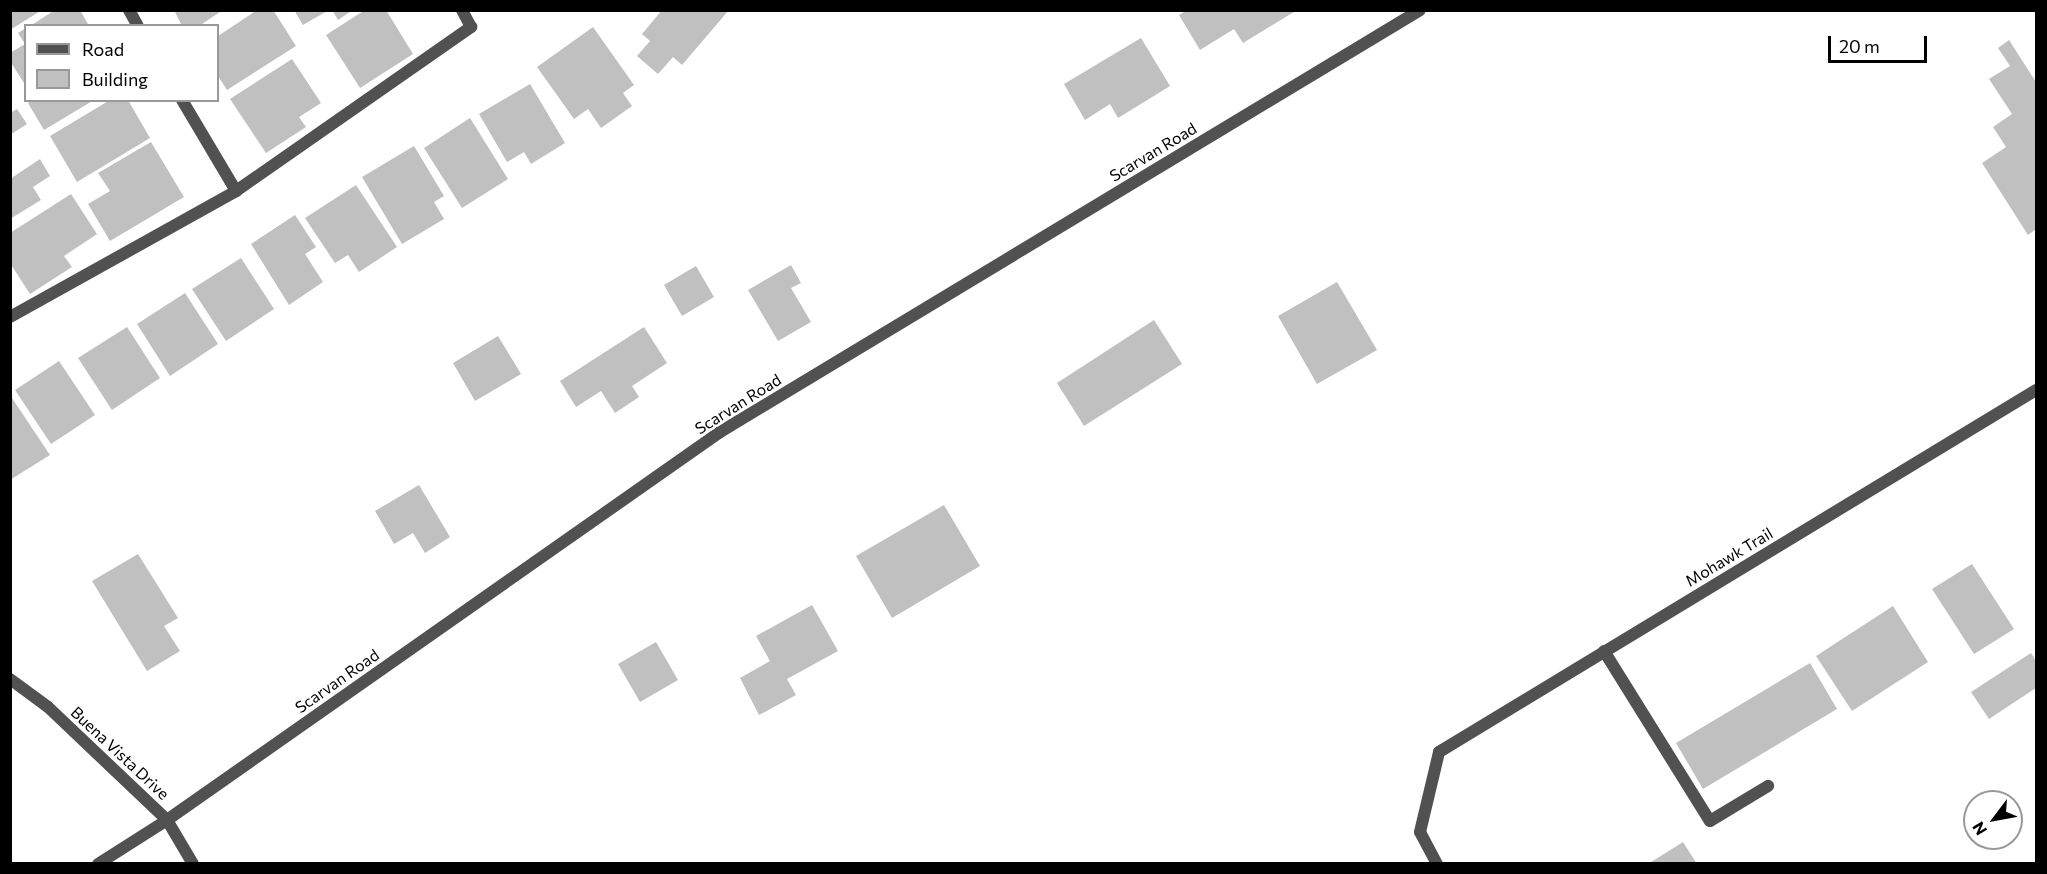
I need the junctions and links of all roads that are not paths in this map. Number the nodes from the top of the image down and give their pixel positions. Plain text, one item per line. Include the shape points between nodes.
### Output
1 (129, 10) edge
2 (462, 10) edge
3 (1420, 10) edge
4 (137, 24) edge
5 (183, 102) edge
6 (236, 191) junction
7 (10, 317) edge
8 (2037, 390) edge
9 (1604, 651) junction
10 (10, 679) edge
11 (1768, 786) dead end
12 (167, 820) junction
13 (98, 864) edge
14 (193, 864) edge
15 (1437, 864) edge

1 - 4 street
2 - 6 street via 471,27
3 - 12 street, Scarvan Road via 720,432
5 - 6 street
6 - 7 street
8 - 9 street, Mohawk Trail
9 - 11 street via 1710,821
9 - 15 street, Mohawk Trail via 1439,752 1420,832
10 - 12 street, Buena Vista Drive via 48,707
12 - 13 street, Scarvan Road
12 - 14 street, Buena Vista Drive

